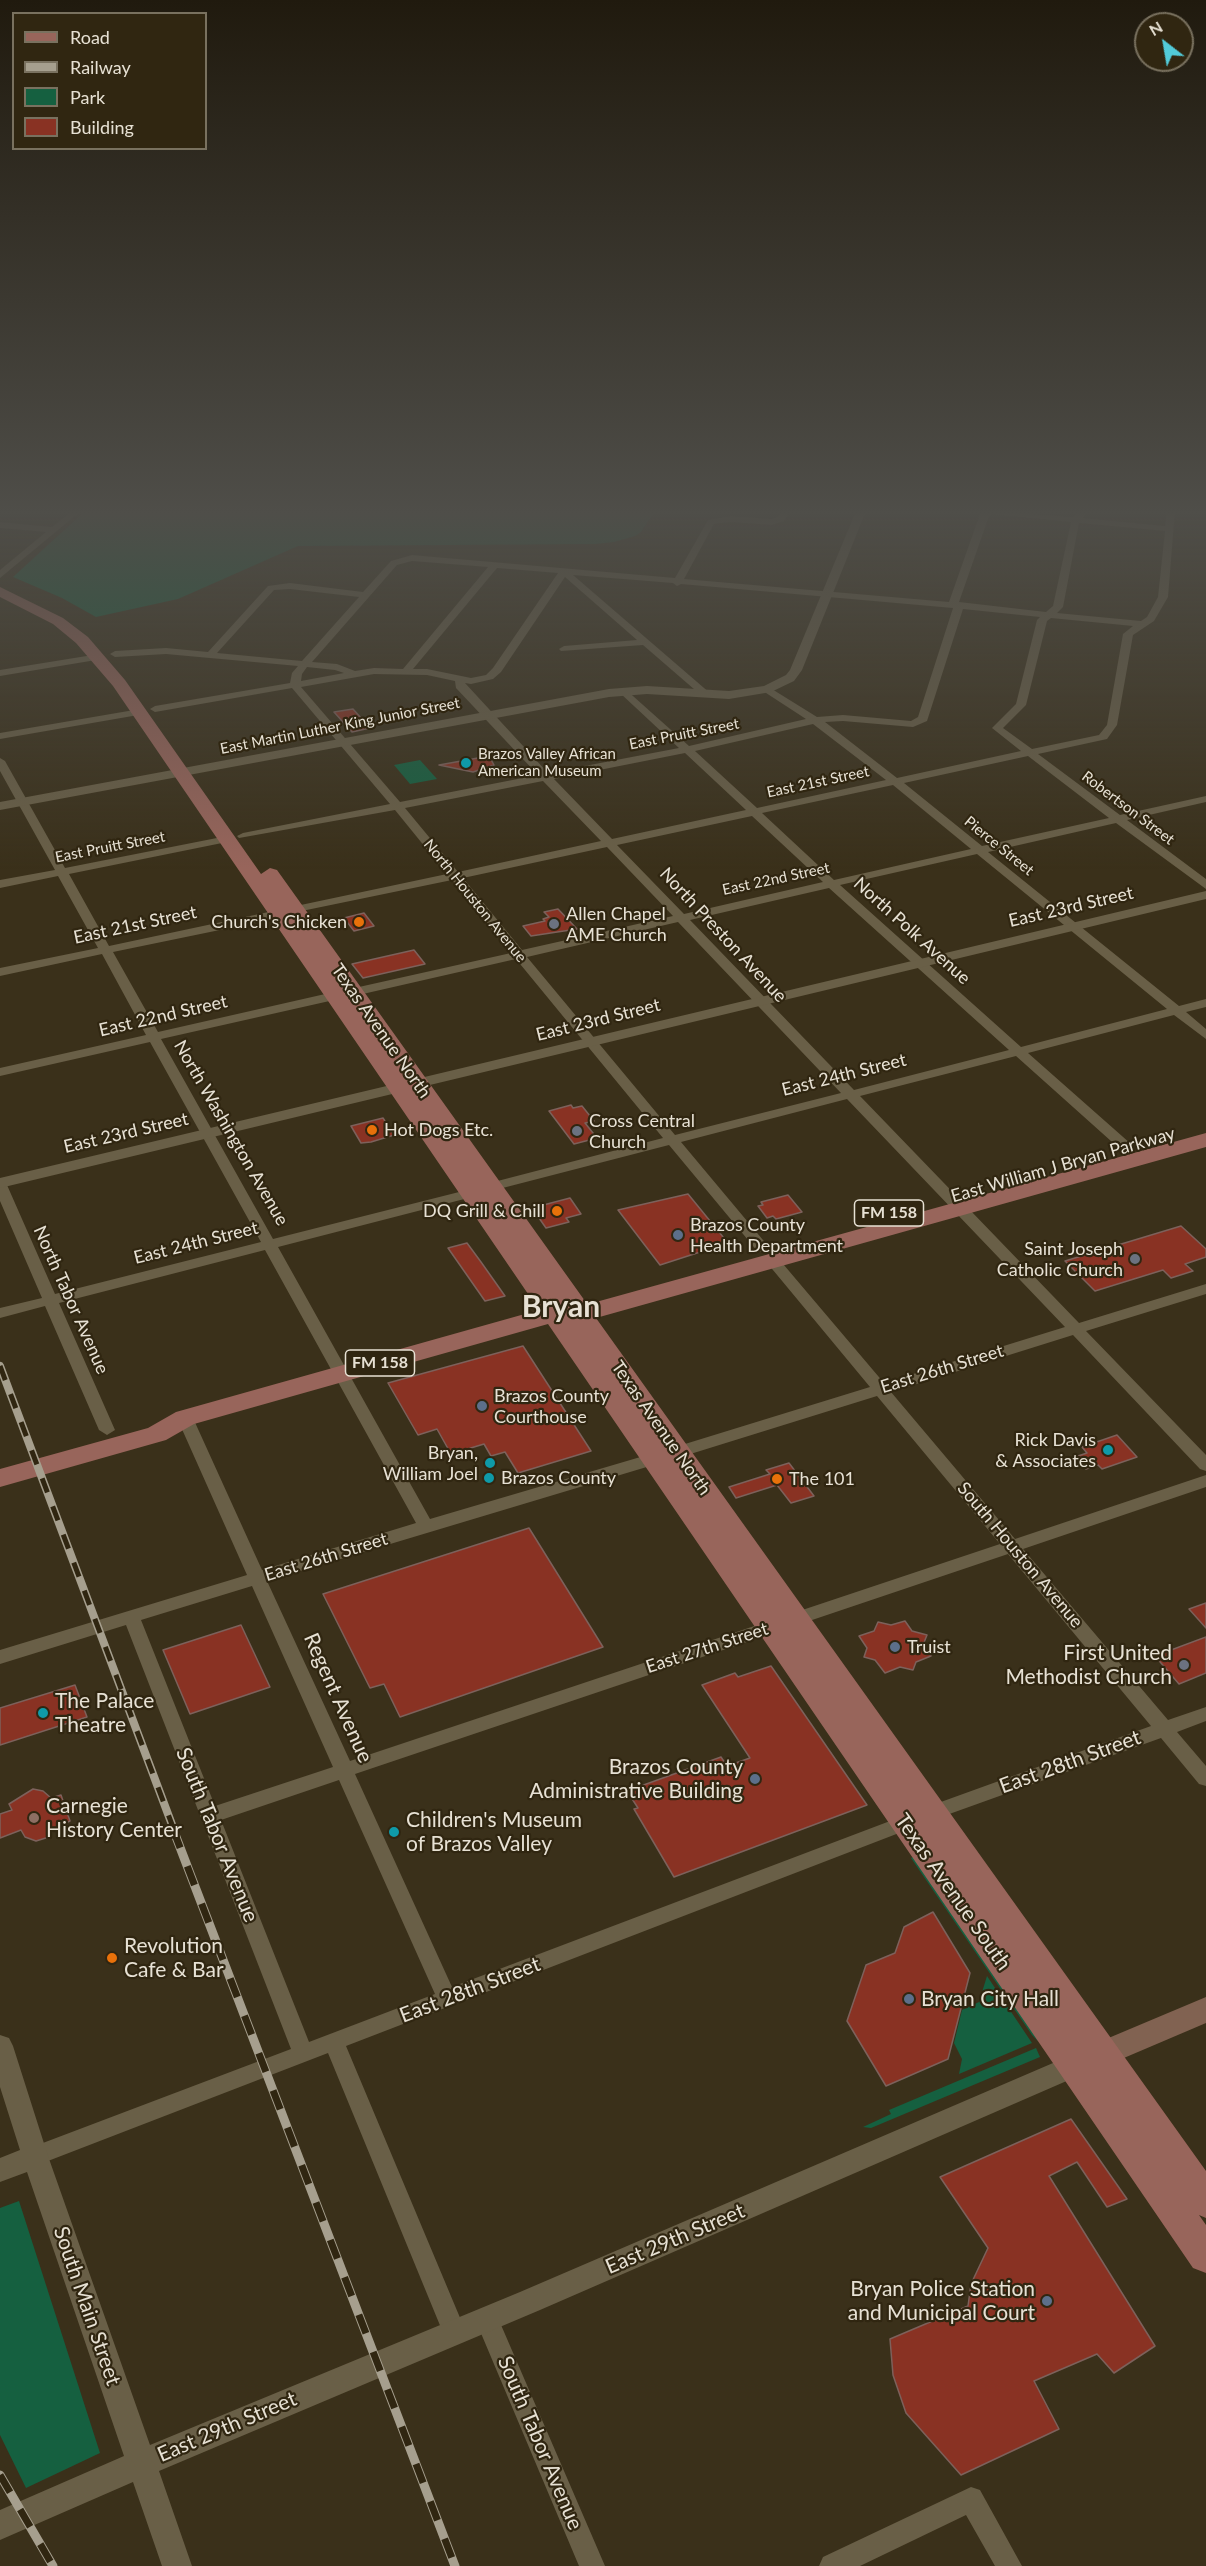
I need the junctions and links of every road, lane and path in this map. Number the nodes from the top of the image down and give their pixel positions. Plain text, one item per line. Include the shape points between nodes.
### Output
1 (72, 631) edge
2 (85, 631) edge
3 (232, 631) edge
4 (333, 631) edge
5 (440, 631) edge
6 (524, 631) edge
7 (634, 631) edge
8 (811, 631) edge
9 (949, 631) edge
10 (1039, 631) edge
11 (1132, 631) edge
12 (647, 642) junction
13 (564, 649) dead end
14 (211, 654) junction
15 (107, 656) junction
16 (303, 664) junction
17 (407, 670) junction
18 (0, 673) edge
19 (354, 674) junction
20 (460, 680) junction
21 (296, 684) junction
22 (767, 689) junction
23 (624, 691) junction
24 (706, 694) junction
25 (147, 711) junction
26 (488, 715) junction
27 (815, 720) junction
28 (0, 736) edge
29 (344, 742) junction
30 (684, 750) junction
31 (1032, 754) junction
32 (0, 761) edge
33 (188, 771) junction
34 (545, 776) junction
35 (897, 783) junction
36 (1206, 799) edge
37 (22, 802) junction
38 (0, 806) edge
39 (398, 806) junction
40 (755, 813) junction
41 (1118, 818) junction
42 (235, 838) junction
43 (610, 842) junction
44 (979, 849) junction
45 (62, 872) junction
46 (453, 876) junction
47 (0, 884) edge
48 (832, 884) junction
49 (1206, 885) edge
50 (1206, 895) edge
51 (287, 912) junction
52 (681, 917) junction
53 (1073, 927) junction
54 (105, 950) junction
55 (519, 954) junction
56 (919, 963) junction
57 (0, 972) edge
58 (344, 994) junction
59 (760, 1001) junction
60 (1206, 1003) edge
61 (1176, 1011) junction
62 (1206, 1035) edge
63 (154, 1037) junction
64 (590, 1042) junction
65 (1020, 1050) junction
66 (0, 1072) edge
67 (408, 1087) junction
68 (850, 1094) junction
69 (1206, 1125) edge
70 (208, 1134) junction
71 (671, 1140) junction
72 (1206, 1140) edge
73 (1126, 1147) junction
74 (0, 1184) edge
75 (481, 1190) junction
76 (953, 1203) junction
77 (271, 1244) junction
78 (768, 1255) junction
79 (1206, 1289) edge
80 (50, 1300) junction
81 (566, 1311) junction
82 (0, 1313) edge
83 (1075, 1328) junction
84 (342, 1374) junction
85 (879, 1389) junction
86 (184, 1418) junction
87 (107, 1430) junction
88 (678, 1452) junction
89 (654, 1459) junction
90 (0, 1460) edge
91 (1206, 1465) edge
92 (0, 1478) edge
93 (1206, 1481) edge
94 (714, 1524) junction
95 (426, 1526) junction
96 (1012, 1545) junction
97 (257, 1578) junction
98 (131, 1616) junction
99 (783, 1623) junction
100 (0, 1657) edge
101 (1206, 1714) edge
102 (1164, 1728) junction
103 (344, 1770) junction
104 (1206, 1779) edge
105 (209, 1816) junction
106 (919, 1818) junction
107 (447, 1998) junction
108 (1206, 2010) edge
109 (334, 2042) junction
110 (0, 2046) edge
111 (303, 2053) junction
112 (1090, 2059) junction
113 (35, 2156) junction
114 (0, 2170) edge
115 (1206, 2201) edge
116 (1206, 2256) edge
117 (488, 2319) junction
118 (454, 2332) junction
119 (141, 2463) junction
120 (0, 2525) edge
121 (177, 2566) edge
122 (592, 2566) edge
123 (832, 2566) edge
124 (1009, 2566) edge

1 - 15 main road, Texas Avenue North
2 - 15 main road, Texas Avenue North
3 - 14 street
4 - 16 street
5 - 17 street
6 - 20 street via 493,675 482,680
7 - 12 street
8 - 22 street, East Martin Luther King Junior Street via 790,678
9 - 27 street, East Pruitt Street via 919,722 906,725 843,718
10 - 31 street, Robertson Street via 1021,705 998,728
11 - 31 street, East 21st Street via 1128,634 1107,735
12 - 13 street
12 - 24 street
14 - 15 street via 152,650
14 - 16 street
15 - 18 street
15 - 25 main road, Texas Avenue North
16 - 19 street via 337,667
16 - 21 street
17 - 19 street
17 - 20 street
19 - 21 street
20 - 26 street, North Preston Avenue via 460,686
21 - 25 street
21 - 29 street, North Houston Avenue
22 - 24 street, East Martin Luther King Junior Street
22 - 27 street, Pierce Street
23 - 24 street, East Martin Luther King Junior Street
23 - 26 street, East Martin Luther King Junior Street
23 - 30 street, North Polk Avenue
25 - 28 street
25 - 33 main road, Texas Avenue North
26 - 29 street, East Martin Luther King Junior Street
26 - 34 street, North Preston Avenue
27 - 30 street, East Pruitt Street
27 - 35 street, Pierce Street
29 - 33 street, East Martin Luther King Junior Street
29 - 39 street, North Houston Avenue
30 - 34 street, East Pruitt Street
30 - 40 street, North Polk Avenue
31 - 35 street, East 21st Street
31 - 41 street, Robertson Street
32 - 37 street, North Washington Avenue
33 - 37 street, East Martin Luther King Junior Street
33 - 42 main road, Texas Avenue North
34 - 39 street, East Pruitt Street
34 - 43 street, North Preston Avenue
35 - 40 street, East 21st Street
35 - 44 street, Pierce Street
36 - 41 street, East 22nd Street
37 - 38 street, East Martin Luther King Junior Street
37 - 45 street, North Washington Avenue
39 - 42 street, East Pruitt Street
39 - 46 street, North Houston Avenue
40 - 43 street, East 21st Street
40 - 48 street, North Polk Avenue
41 - 44 street, East 22nd Street
41 - 49 street, Robertson Street
42 - 45 street, East Pruitt Street
42 - 51 main road, Texas Avenue North
43 - 46 street, East 21st Street
43 - 52 street, North Preston Avenue
44 - 48 street, East 22nd Street
44 - 53 street, Pierce Street
45 - 47 street, East Pruitt Street
45 - 54 street, North Washington Avenue
46 - 51 street, East 21st Street
46 - 55 street, North Houston Avenue
48 - 52 street, East 22nd Street
48 - 56 street, North Polk Avenue
50 - 53 street, East 23rd Street
51 - 54 street, East 21st Street
51 - 58 main road, Texas Avenue North
52 - 55 street, East 22nd Street
52 - 59 street, North Preston Avenue
53 - 56 street, East 23rd Street
53 - 61 street, Pierce Street
54 - 57 street, East 21st Street
54 - 63 street, North Washington Avenue
55 - 58 street, East 22nd Street
55 - 64 street, North Houston Avenue
56 - 59 street, East 23rd Street
56 - 65 street, North Polk Avenue
58 - 63 street, East 22nd Street
58 - 67 main road, Texas Avenue North
59 - 64 street, East 23rd Street
59 - 68 street, North Preston Avenue
60 - 61 street, East 24th Street
61 - 62 street, Pierce Street
61 - 65 street, East 24th Street
63 - 66 street, East 22nd Street
63 - 70 street, North Washington Avenue
64 - 67 street, East 23rd Street
64 - 71 street, North Houston Avenue
65 - 68 street, East 24th Street
65 - 73 street, North Polk Avenue
67 - 70 street, East 23rd Street
67 - 75 main road, Texas Avenue North
68 - 71 street, East 24th Street
68 - 76 street, North Preston Avenue
69 - 73 main road, East William J Bryan Parkway / FM 158
70 - 74 street, East 23rd Street
70 - 77 street, North Washington Avenue
71 - 75 street, East 24th Street
71 - 78 street, North Houston Avenue
72 - 76 main road, East William J Bryan Parkway / FM 158
73 - 76 main road, East William J Bryan Parkway / FM 158
74 - 80 street, North Tabor Avenue
75 - 77 street, East 24th Street
75 - 81 main road, Texas Avenue North
76 - 78 main road, East William J Bryan Parkway / FM 158
76 - 83 street, North Preston Avenue
77 - 80 street, East 24th Street
77 - 84 street, North Washington Avenue
78 - 81 main road, East William J Bryan Parkway / FM 158 via 596,1310
78 - 85 street, North Houston Avenue
79 - 83 street, East 26th Street
80 - 82 street, East 24th Street
80 - 87 street, North Tabor Avenue
81 - 84 main road, East William J Bryan Parkway / FM 158
81 - 88 main road, Texas Avenue North
81 - 89 main road, Texas Avenue North
83 - 85 street, East 26th Street
83 - 91 street, North Preston Avenue
84 - 86 main road, East William J Bryan Parkway / FM 158
84 - 95 street, North Washington Avenue
85 - 88 street, East 26th Street
85 - 96 street, South Houston Avenue
86 - 87 main road, East William J Bryan Parkway / FM 158 via 155,1418
86 - 92 main road, East William J Bryan Parkway / FM 158 via 157,1434
86 - 97 street, Regent Avenue
87 - 90 main road, East William J Bryan Parkway / FM 158
88 - 94 main road, Texas Avenue North
89 - 94 main road, Texas Avenue North
89 - 95 street, East 26th Street
93 - 96 street, East 27th Street
94 - 99 main road, Texas Avenue South
95 - 97 street, East 26th Street
96 - 99 street, East 27th Street
96 - 102 street, South Houston Avenue
97 - 98 street, East 26th Street
97 - 103 street, Regent Avenue
98 - 100 street, East 26th Street
98 - 105 street, South Tabor Avenue
99 - 103 street, East 27th Street
99 - 106 main road, Texas Avenue South
101 - 102 street, East 28th Street
102 - 104 street, South Houston Avenue
102 - 106 street, East 28th Street
103 - 105 street, East 27th Street
103 - 107 street, Regent Avenue
105 - 111 street, South Tabor Avenue
106 - 107 street, East 28th Street
106 - 112 main road, Texas Avenue South
107 - 109 street, East 28th Street
108 - 112 main road, East 29th Street
109 - 111 street, East 28th Street
109 - 118 street
110 - 113 street, South Main Street
111 - 113 street, East 28th Street
112 - 115 main road, Texas Avenue South
112 - 116 main road, Texas Avenue South
112 - 117 street, East 29th Street
113 - 114 street
113 - 119 street, South Main Street
117 - 118 street, East 29th Street
117 - 122 street, South Tabor Avenue
118 - 119 street, East 29th Street
119 - 120 street, East 29th Street
119 - 121 street, South Main Street
123 - 124 street via 971,2499

